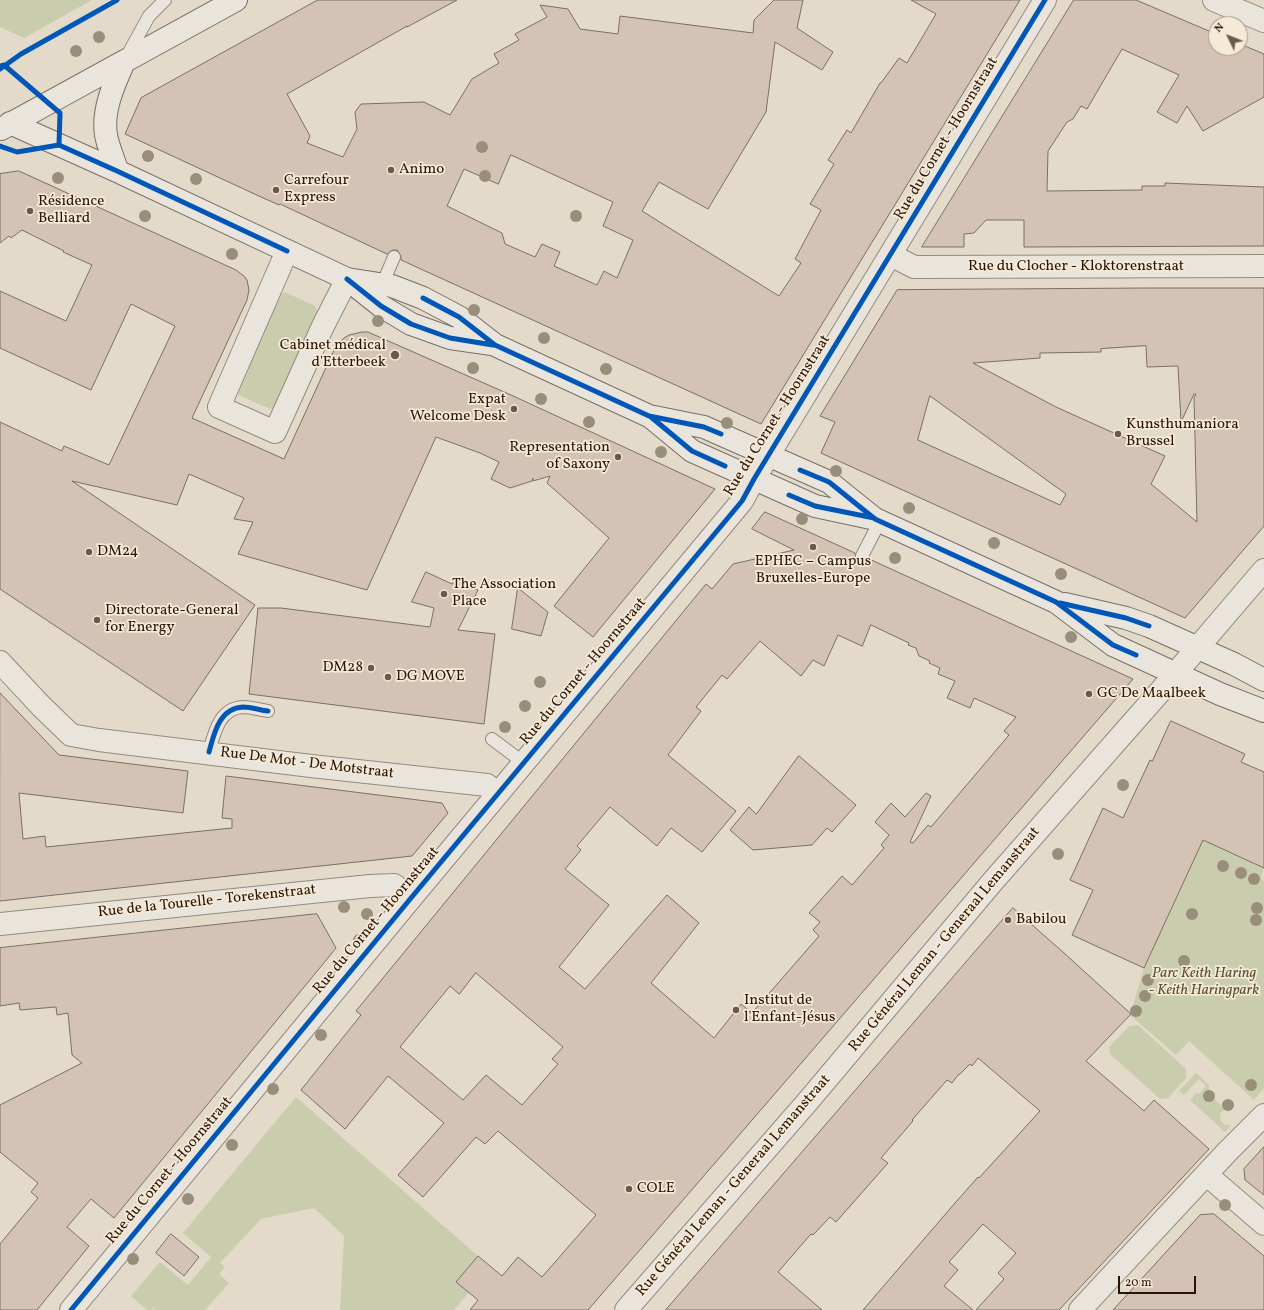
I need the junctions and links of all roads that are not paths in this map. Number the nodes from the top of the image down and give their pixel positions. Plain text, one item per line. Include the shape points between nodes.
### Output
1 (165, 0) edge
2 (236, 0) edge
3 (1045, 0) edge
4 (1214, 0) edge
5 (1264, 21) edge
6 (124, 62) junction
7 (4, 124) edge
8 (117, 171) junction
9 (287, 251) junction
10 (891, 254) junction
11 (394, 257) dead end
12 (1264, 266) edge
13 (347, 279) junction
14 (382, 284) junction
15 (495, 345) junction
16 (649, 416) junction
17 (768, 456) junction
18 (754, 479) junction
19 (878, 520) junction
20 (862, 556) dead end
21 (1264, 570) edge
22 (1056, 602) junction
23 (1198, 648) junction
24 (0, 662) edge
25 (1176, 674) junction
26 (1264, 680) edge
27 (268, 711) dead end
28 (1264, 712) edge
29 (492, 739) dead end
30 (208, 752) junction
31 (524, 763) junction
32 (498, 794) junction
33 (410, 898) junction
34 (0, 924) edge
35 (1264, 1115) edge
36 (1207, 1175) junction
37 (1264, 1224) edge
38 (71, 1310) edge
39 (626, 1310) edge
40 (1080, 1310) edge

1 - 6 lane via 149,16
2 - 6 street
3 - 10 street, Rue du Cornet - Hoornstraat
4 - 5 street
6 - 7 street
6 - 8 street via 112,88 106,116 106,135
7 - 8 street
8 - 9 street
9 - 13 street
9 - 13 street via 219,407 275,432
10 - 12 street, Rue du Clocher - Kloktorenstraat via 914,268
10 - 17 street, Rue du Cornet - Hoornstraat
11 - 14 lane
13 - 14 street
13 - 15 street via 381,306 411,324 450,338
14 - 15 street via 423,298 459,317
15 - 16 street
16 - 17 street via 704,427
16 - 18 street via 692,451
17 - 18 street, Rue du Cornet - Hoornstraat
17 - 19 street via 829,482
18 - 19 street via 816,506
18 - 31 street, Rue du Cornet - Hoornstraat via 742,501
19 - 20 lane
19 - 22 street
21 - 23 street, Rue Général Leman - Generaal Lemanstraat
22 - 23 street via 1126,618
22 - 25 street via 1113,644
23 - 25 street, Rue Général Leman - Generaal Lemanstraat
23 - 26 street
24 - 30 street, Rue De Mot - De Motstraat via 70,735
25 - 28 street
25 - 39 street, Rue Général Leman - Generaal Lemanstraat via 994,880 809,1100
27 - 30 lane via 243,707 231,710 220,721
29 - 31 lane
30 - 32 street, Rue De Mot - De Motstraat via 311,766 487,784
31 - 32 street, Rue du Cornet - Hoornstraat
32 - 33 street, Rue du Cornet - Hoornstraat
33 - 34 street, Rue de la Tourelle - Torekenstraat via 394,885 370,886
33 - 38 street, Rue du Cornet - Hoornstraat
35 - 36 street
36 - 37 street
36 - 40 street

